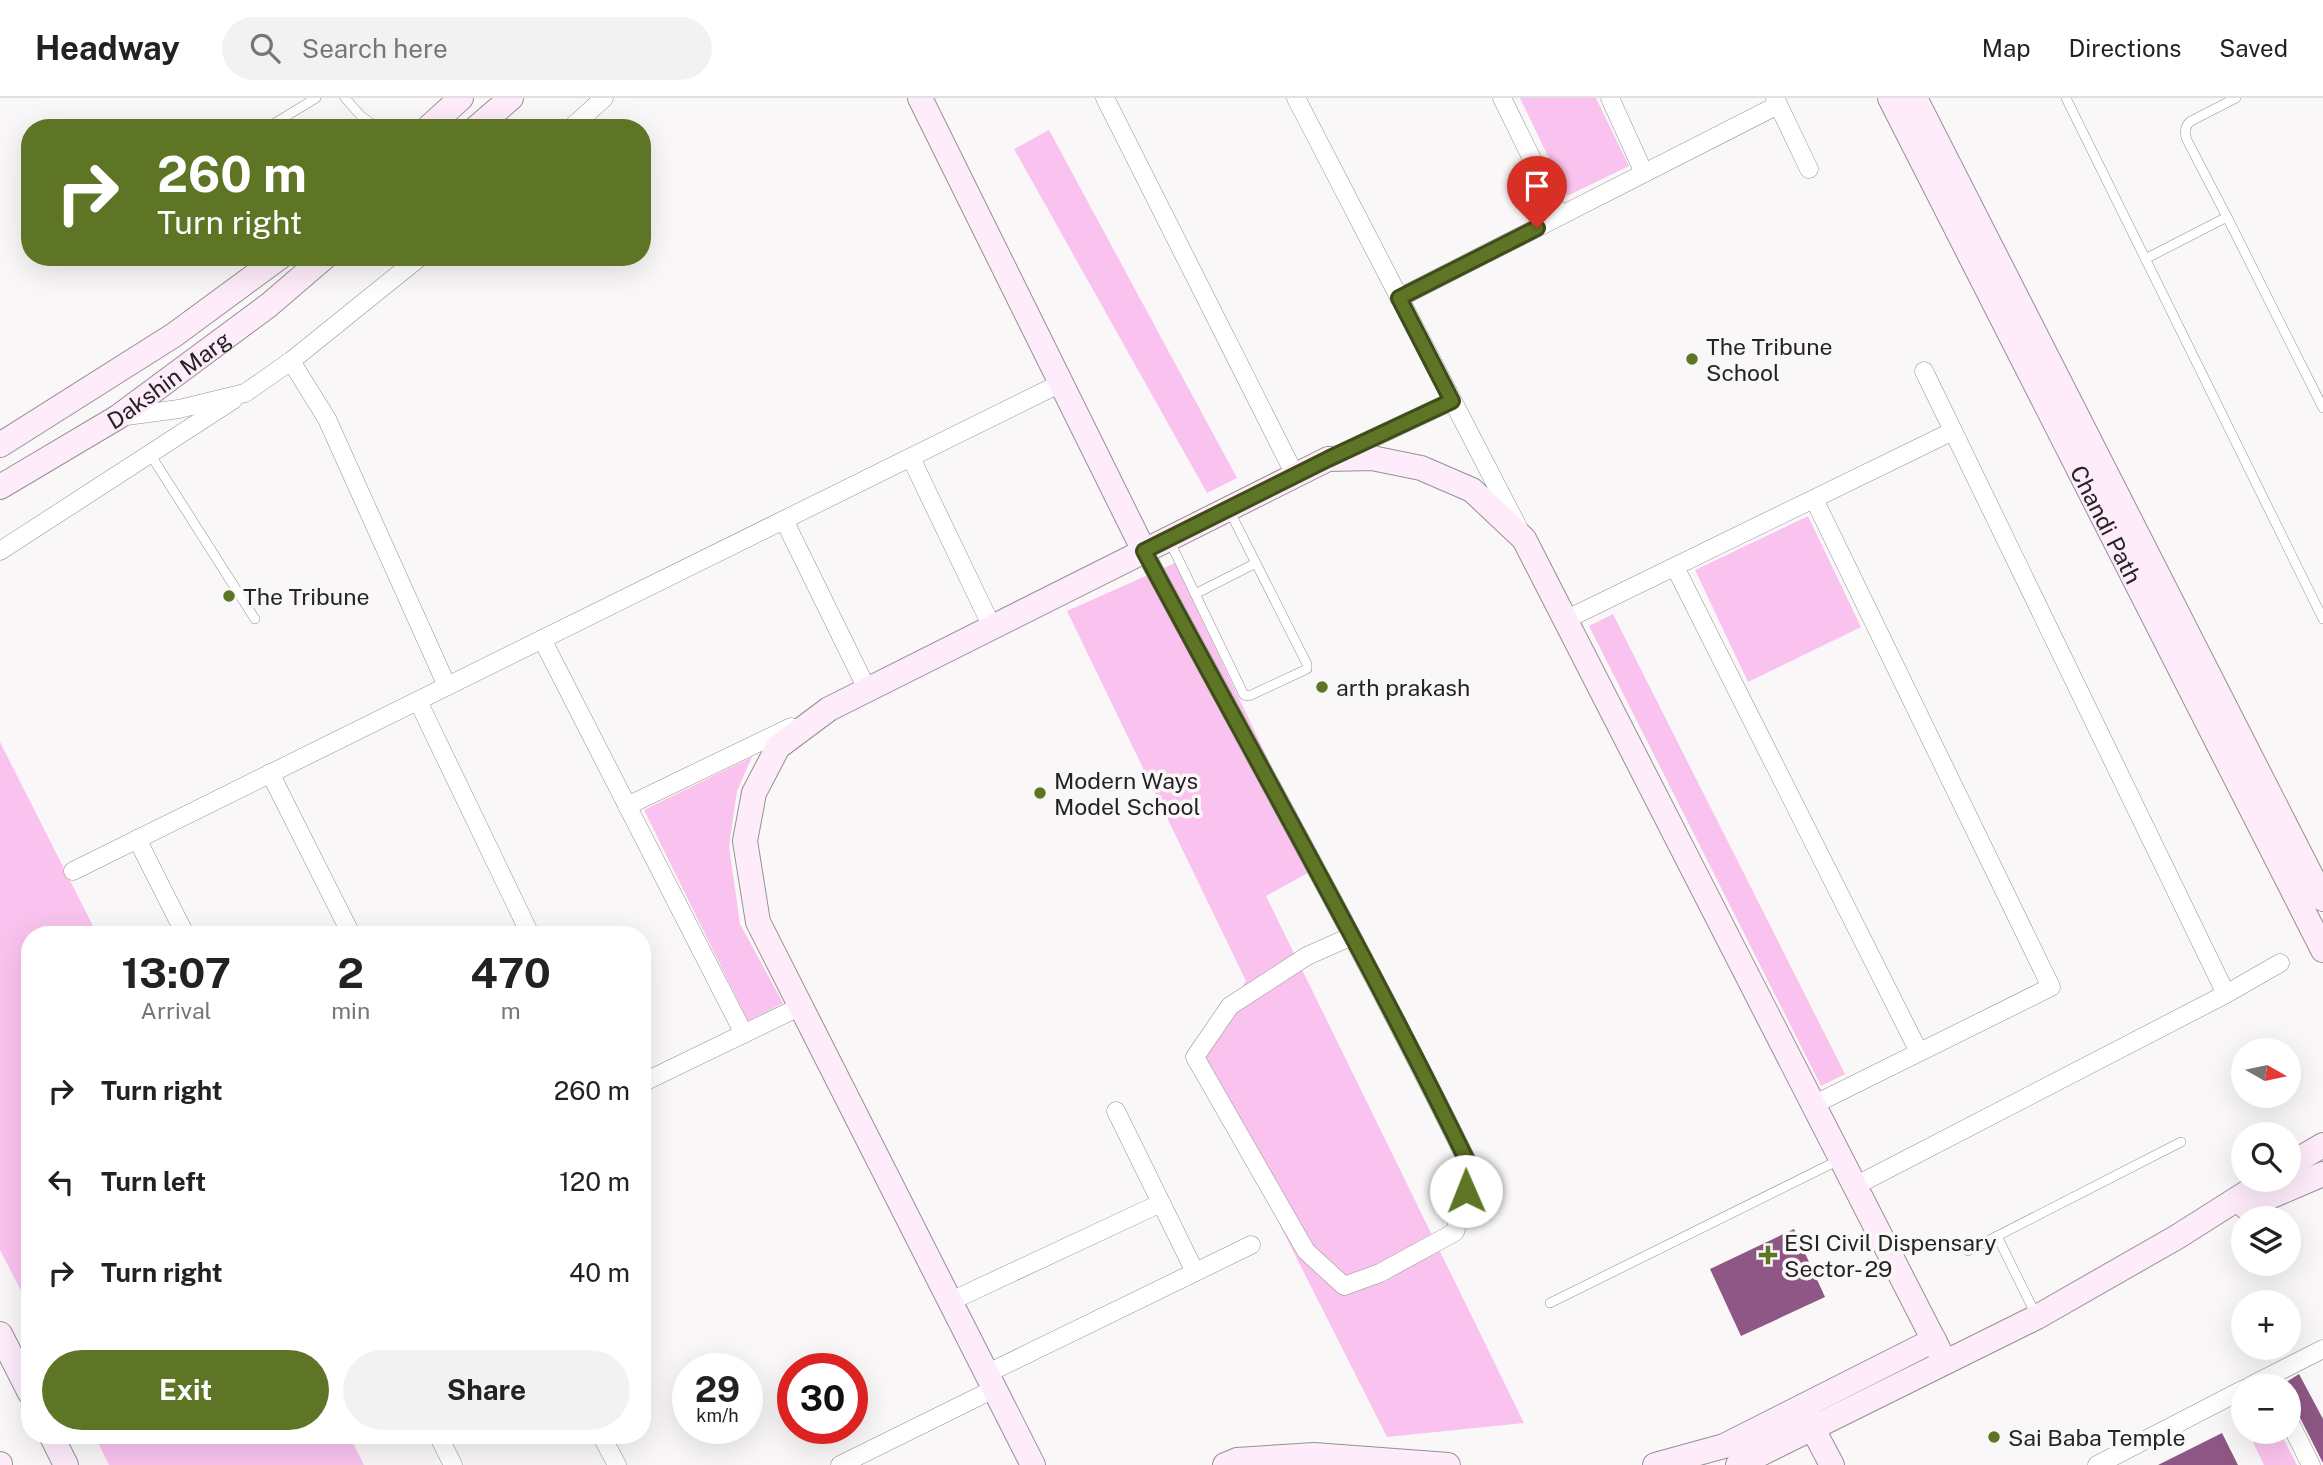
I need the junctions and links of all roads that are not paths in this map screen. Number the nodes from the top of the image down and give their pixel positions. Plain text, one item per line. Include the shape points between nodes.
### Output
1 (316, 98) edge
2 (345, 98) edge
3 (461, 98) edge
4 (511, 98) edge
5 (604, 98) edge
6 (920, 98) edge
7 (1105, 98) edge
8 (1296, 98) edge
9 (1502, 98) edge
10 (1610, 98) edge
11 (1890, 98) edge
12 (1915, 98) edge
13 (2066, 98) edge
14 (2236, 98) edge
15 (1777, 102) edge
16 (282, 119) edge
17 (365, 119) edge
18 (438, 119) edge
19 (486, 119) edge
20 (581, 119) edge
21 (1809, 169) dead end
22 (1644, 173) junction
23 (1560, 216) junction
24 (2227, 217) junction
25 (2145, 259) junction
26 (268, 266) edge
27 (314, 266) edge
28 (409, 266) edge
29 (1399, 298) junction
30 (291, 361) junction
31 (1924, 371) dead end
32 (1061, 383) junction
33 (245, 393) junction
34 (1452, 401) junction
35 (2323, 408) edge
36 (118, 417) junction
37 (1953, 431) junction
38 (0, 445) edge
39 (150, 454) junction
40 (911, 458) junction
41 (1328, 459) junction
42 (1295, 475) junction
43 (0, 487) edge
44 (1814, 499) junction
45 (1229, 509) junction
46 (784, 520) junction
47 (1169, 539) junction
48 (1524, 539) junction
49 (0, 551) edge
50 (1144, 551) junction
51 (1256, 562) junction
52 (1675, 566) junction
53 (1195, 594) junction
54 (255, 619) dead end
55 (2323, 619) edge
56 (1565, 620) junction
57 (992, 627) junction
58 (542, 639) junction
59 (447, 686) junction
60 (867, 689) junction
61 (418, 701) junction
62 (829, 709) junction
63 (270, 774) junction
64 (627, 806) junction
65 (137, 839) junction
66 (73, 871) dead end
67 (2323, 899) edge
68 (181, 926) edge
69 (347, 926) edge
70 (526, 926) edge
71 (1352, 936) junction
72 (2323, 950) edge
73 (2280, 963) dead end
74 (2226, 993) junction
75 (801, 1006) junction
76 (744, 1034) junction
77 (1919, 1052) junction
78 (651, 1079) edge
79 (1813, 1105) junction
80 (1116, 1111) dead end
81 (2181, 1142) dead end
82 (2321, 1144) edge
83 (2301, 1158) edge
84 (1841, 1159) junction
85 (2323, 1174) edge
86 (1855, 1186) junction
87 (2248, 1192) edge
88 (1161, 1203) junction
89 (1997, 1236) junction
90 (2177, 1237) junction
91 (1251, 1245) dead end
92 (1968, 1251) dead end
93 (1195, 1272) junction
94 (951, 1301) junction
95 (1550, 1303) dead end
96 (2037, 1317) junction
97 (0, 1334) edge
98 (2323, 1349) edge
99 (1939, 1351) junction
100 (2283, 1374) edge
101 (21, 1375) edge
102 (992, 1381) junction
103 (2231, 1397) edge
104 (1807, 1417) junction
105 (56, 1444) edge
106 (442, 1444) edge
107 (606, 1444) edge
108 (2300, 1444) edge
109 (66, 1465) edge
110 (453, 1465) edge
111 (617, 1465) edge
112 (840, 1465) edge
113 (1033, 1465) edge
114 (1225, 1465) edge
115 (1448, 1465) edge
116 (1655, 1465) edge
117 (1738, 1465) edge
118 (1832, 1465) edge
119 (2097, 1465) edge
120 (2311, 1465) edge

1 - 16 lane
2 - 17 lane
3 - 18 street
4 - 19 street
5 - 20 street
6 - 32 street
7 - 42 street
8 - 29 street
9 - 23 street
10 - 22 street
11 - 72 street, Chandi Path
12 - 67 street, Chandi Path
13 - 25 lane
14 - 24 lane via 2190,121 2185,132
15 - 21 street
15 - 22 street
22 - 23 street
23 - 29 street
24 - 25 lane
24 - 35 lane
25 - 55 lane
26 - 38 street, Dakshin Marg via 174,335
27 - 36 street, Dakshin Marg
28 - 30 street
29 - 34 street
30 - 33 street
30 - 59 street via 327,419
31 - 37 street
32 - 40 street
32 - 50 street
33 - 36 street
33 - 39 street
34 - 41 street
34 - 48 street
36 - 43 street, Dakshin Marg
37 - 44 street
37 - 74 street
39 - 49 street
39 - 54 lane
40 - 46 street
40 - 57 street
41 - 42 street
41 - 48 street via 1372,458 1421,468 1472,490
42 - 45 street
44 - 52 street
44 - 77 street via 2051,987
45 - 47 street
45 - 51 lane
46 - 58 street
46 - 60 street
47 - 50 street
47 - 53 lane
48 - 56 street
50 - 57 street
50 - 71 street
51 - 53 lane
51 - 53 lane via 1307,669 1244,695
52 - 56 street
52 - 77 street
56 - 79 street
57 - 60 street
58 - 59 street
58 - 64 street
59 - 61 street
60 - 62 street
61 - 63 street
61 - 70 street
62 - 64 street
62 - 75 street via 778,747 754,793 745,841 758,922
63 - 65 street
63 - 69 street
64 - 76 street
65 - 66 street
65 - 68 street
71 - 71 street via 1472,1171 1455,1232 1380,1273 1345,1286 1306,1251 1195,1057 1230,1006 1307,956
73 - 74 street
74 - 86 street
75 - 76 street
75 - 94 street
76 - 78 street
77 - 79 street
79 - 84 street
80 - 88 street
81 - 89 lane
82 - 83 street
84 - 86 street
84 - 95 lane
85 - 90 street
86 - 99 street
87 - 90 street
88 - 93 street
88 - 94 street
89 - 92 lane
89 - 96 lane
90 - 96 street
91 - 93 street
93 - 102 street
94 - 102 street
96 - 99 street
97 - 101 street
98 - 100 street
99 - 104 street
102 - 112 street
102 - 113 street
103 - 119 street
104 - 116 street
104 - 117 street
104 - 118 street
105 - 109 street
106 - 110 street
107 - 111 street
108 - 120 street
114 - 115 street via 1237,1460 1314,1455

